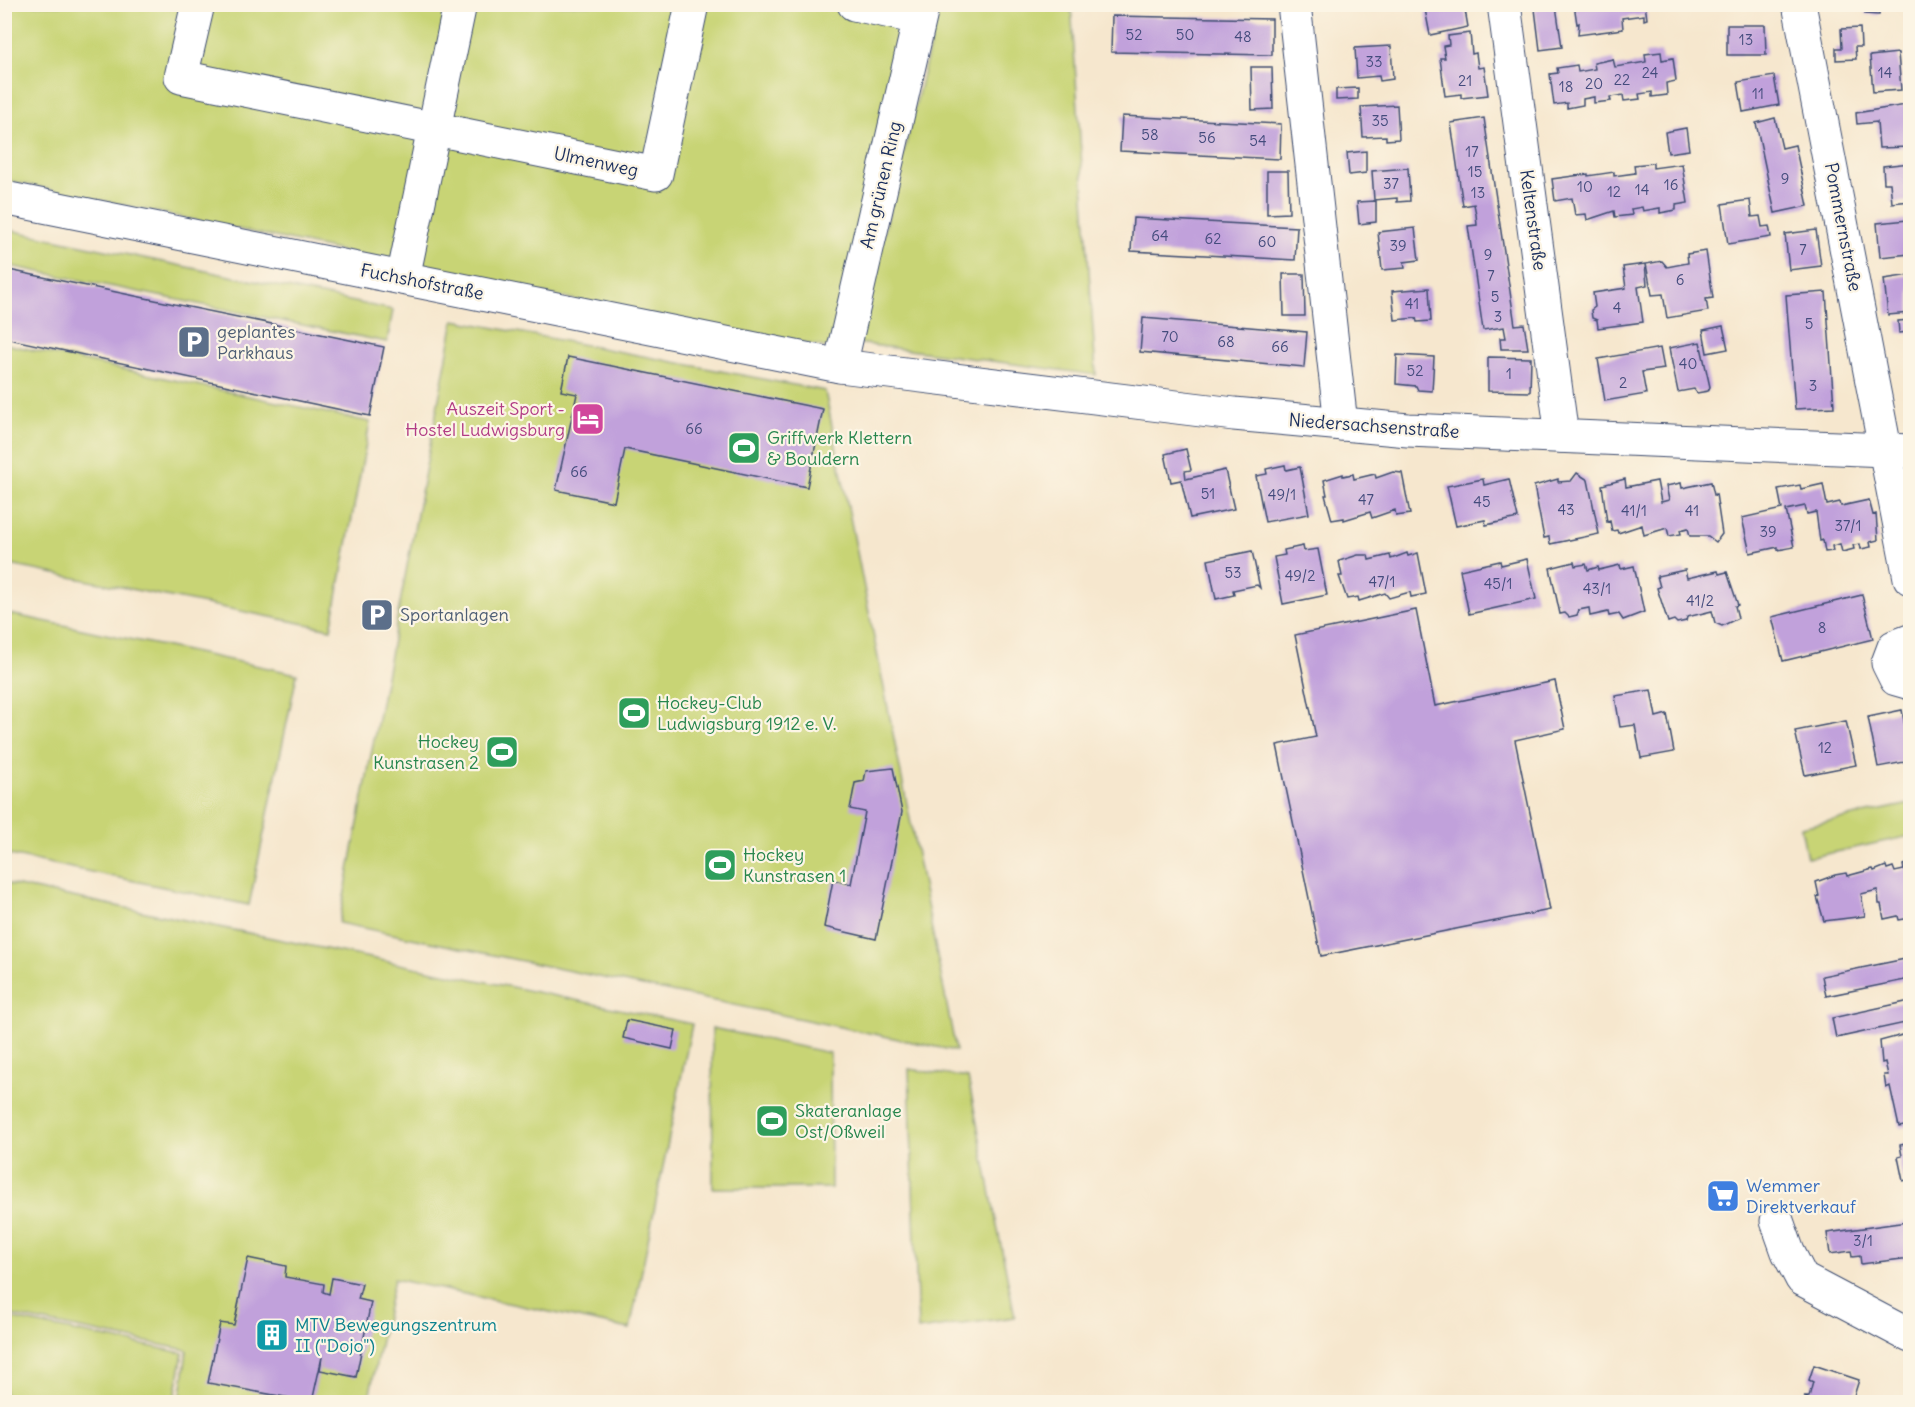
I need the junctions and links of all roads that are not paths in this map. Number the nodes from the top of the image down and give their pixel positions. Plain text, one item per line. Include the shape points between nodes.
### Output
1 (198, 4) edge
2 (460, 4) edge
3 (692, 4) edge
4 (854, 4) edge
5 (1294, 4) edge
6 (1504, 4) edge
7 (1798, 4) edge
8 (921, 11) edge
9 (435, 129) junction
10 (4, 198) edge
11 (403, 278) junction
12 (840, 366) junction
13 (1341, 424) junction
14 (1562, 436) junction
15 (1899, 450) edge
16 (1911, 578) edge
17 (1911, 641) edge
18 (1911, 683) edge
19 (1777, 1221) dead end
20 (1911, 1336) edge

1 - 9 street, Ulmenweg via 181,77
2 - 9 street
3 - 9 street, Ulmenweg via 656,174
4 - 8 street
5 - 13 street
6 - 14 street, Keltenstraße
7 - 15 street, Pommernstraße
8 - 12 street, Am grünen Ring
9 - 11 street
10 - 11 street, Fuchshofstraße
11 - 12 street, Fuchshofstraße
12 - 13 street, Niedersachsenstraße
13 - 14 street, Niedersachsenstraße
14 - 15 street, Niedersachsenstraße
15 - 16 street, Pommernstraße
17 - 18 street via 1894,647 1887,663 1896,679
19 - 20 street via 1802,1279

